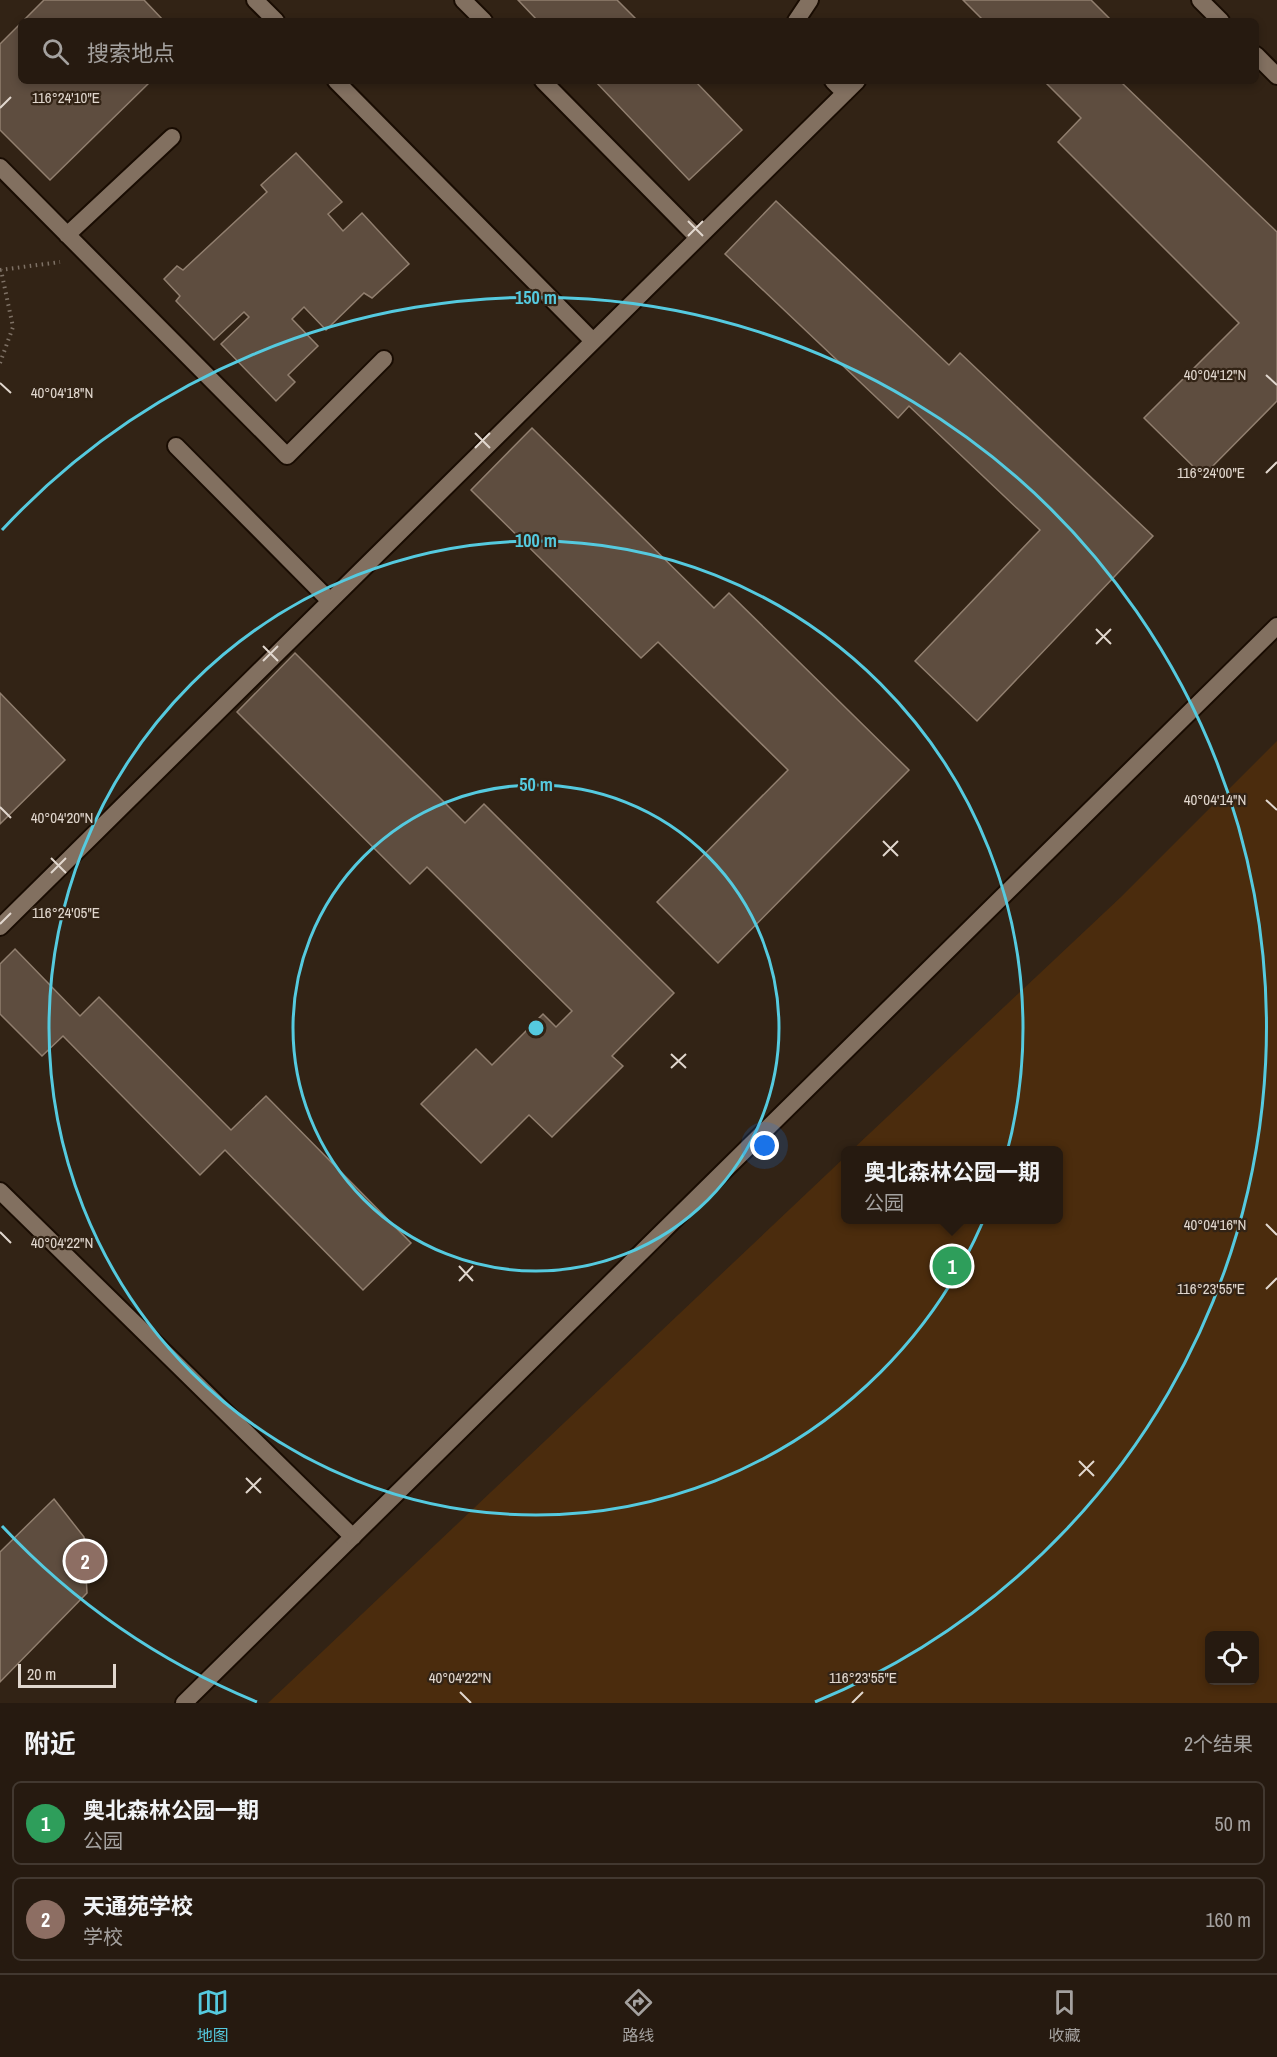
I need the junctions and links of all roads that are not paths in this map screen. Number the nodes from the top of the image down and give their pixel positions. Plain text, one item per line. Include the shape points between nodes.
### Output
1 (255, 0) edge
2 (463, 0) edge
3 (810, 0) edge
4 (1200, 0) edge
5 (273, 18) edge
6 (481, 18) edge
7 (798, 18) edge
8 (1218, 18) edge
9 (1259, 58) edge
10 (1277, 76) edge
11 (339, 84) edge
12 (546, 84) edge
13 (845, 85) edge
14 (172, 137) dead end
15 (0, 167) edge
16 (68, 235) junction
17 (698, 238) junction
18 (593, 341) junction
19 (384, 359) dead end
20 (176, 446) dead end
21 (330, 601) junction
22 (1277, 626) edge
23 (0, 927) edge
24 (0, 1191) edge
25 (353, 1538) junction
26 (184, 1703) edge

1 - 5 street
2 - 6 street
3 - 7 street
4 - 8 street
9 - 10 street
11 - 18 street
12 - 17 street
13 - 17 street
14 - 16 street
15 - 16 street
16 - 19 street via 287,456
17 - 18 street
18 - 21 street
20 - 21 street
21 - 23 street
22 - 25 street
24 - 25 street
25 - 26 street

